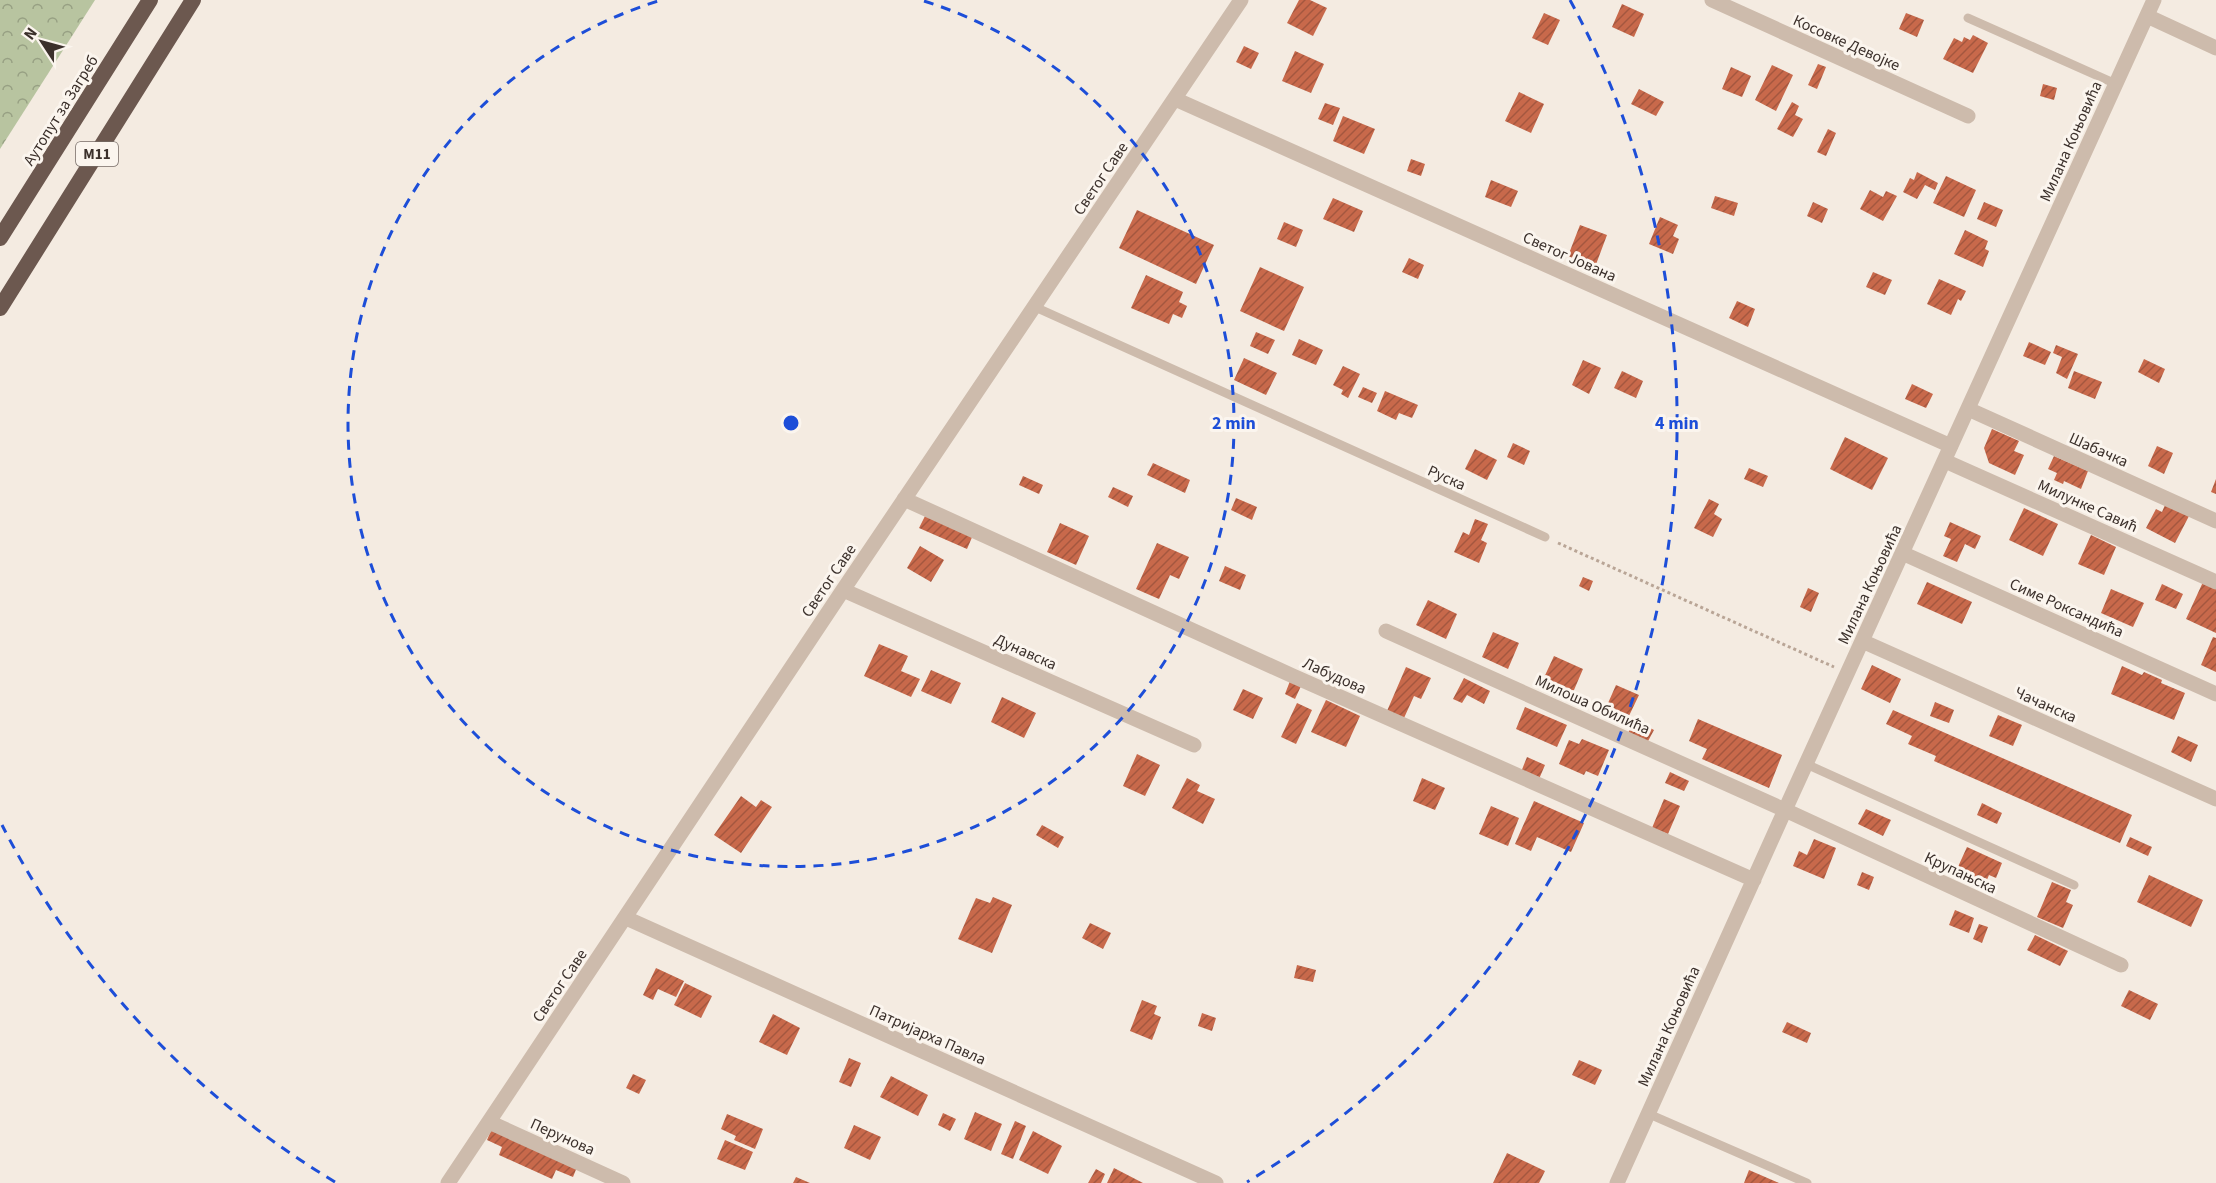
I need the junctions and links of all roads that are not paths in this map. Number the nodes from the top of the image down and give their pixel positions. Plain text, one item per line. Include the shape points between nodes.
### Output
1 (150, 0) edge
2 (193, 0) edge
3 (1241, 0) edge
4 (1712, 0) edge
5 (2154, 0) edge
6 (2147, 16) junction
7 (1968, 18) dead end
8 (2216, 48) edge
9 (2116, 84) junction
10 (1175, 99) junction
11 (1968, 116) dead end
12 (0, 238) edge
13 (1035, 307) junction
14 (0, 308) edge
15 (1968, 409) junction
16 (1951, 446) junction
17 (1945, 461) junction
18 (904, 499) junction
19 (2216, 521) edge
20 (1545, 537) road end
21 (1902, 553) junction
22 (2216, 582) edge
23 (843, 590) junction
24 (1386, 631) dead end
25 (1862, 641) junction
26 (2216, 694) edge
27 (1194, 745) dead end
28 (1806, 764) junction
29 (2216, 799) edge
30 (1785, 810) junction
31 (1754, 880) junction
32 (2074, 885) dead end
33 (626, 918) junction
34 (2121, 965) dead end
35 (1648, 1114) junction
36 (489, 1122) junction
37 (448, 1183) edge
38 (623, 1183) edge
39 (1216, 1183) edge
40 (1617, 1183) edge
41 (1807, 1183) edge

1 - 12 highway, Аутопут за Загреб / M11
2 - 14 highway, M11
3 - 10 street, Светог Саве
4 - 11 street, Косовке Девојке
5 - 6 street, Милана Коњовића
6 - 8 street
6 - 9 street, Милана Коњовића
7 - 9 lane
9 - 15 street, Милана Коњовића
10 - 13 street, Светог Саве
10 - 16 street, Светог Јована
13 - 18 street, Светог Саве
13 - 20 lane, Руска
15 - 16 street, Милана Коњовића
15 - 19 street, Шабачка
16 - 17 street, Милана Коњовића
17 - 21 street, Милана Коњовића
17 - 22 street, Милунке Савић
18 - 23 street, Светог Саве
18 - 31 street, Лабудова
21 - 25 street, Милана Коњовића
21 - 26 street, Симе Роксандића
23 - 27 street, Дунавска
23 - 33 street, Светог Саве
24 - 30 street, Милоша Обилића
25 - 28 street, Милана Коњовића
25 - 29 street, Чачанска
28 - 30 street, Милана Коњовића
28 - 32 lane
30 - 31 street, Милана Коњовића
30 - 34 street, Крупањска
31 - 35 street, Милана Коњовића
33 - 36 street, Светог Саве
33 - 39 street, Патријарха Павла
35 - 40 street, Милана Коњовића
35 - 41 lane
36 - 37 street, Светог Саве
36 - 38 street, Перунова

